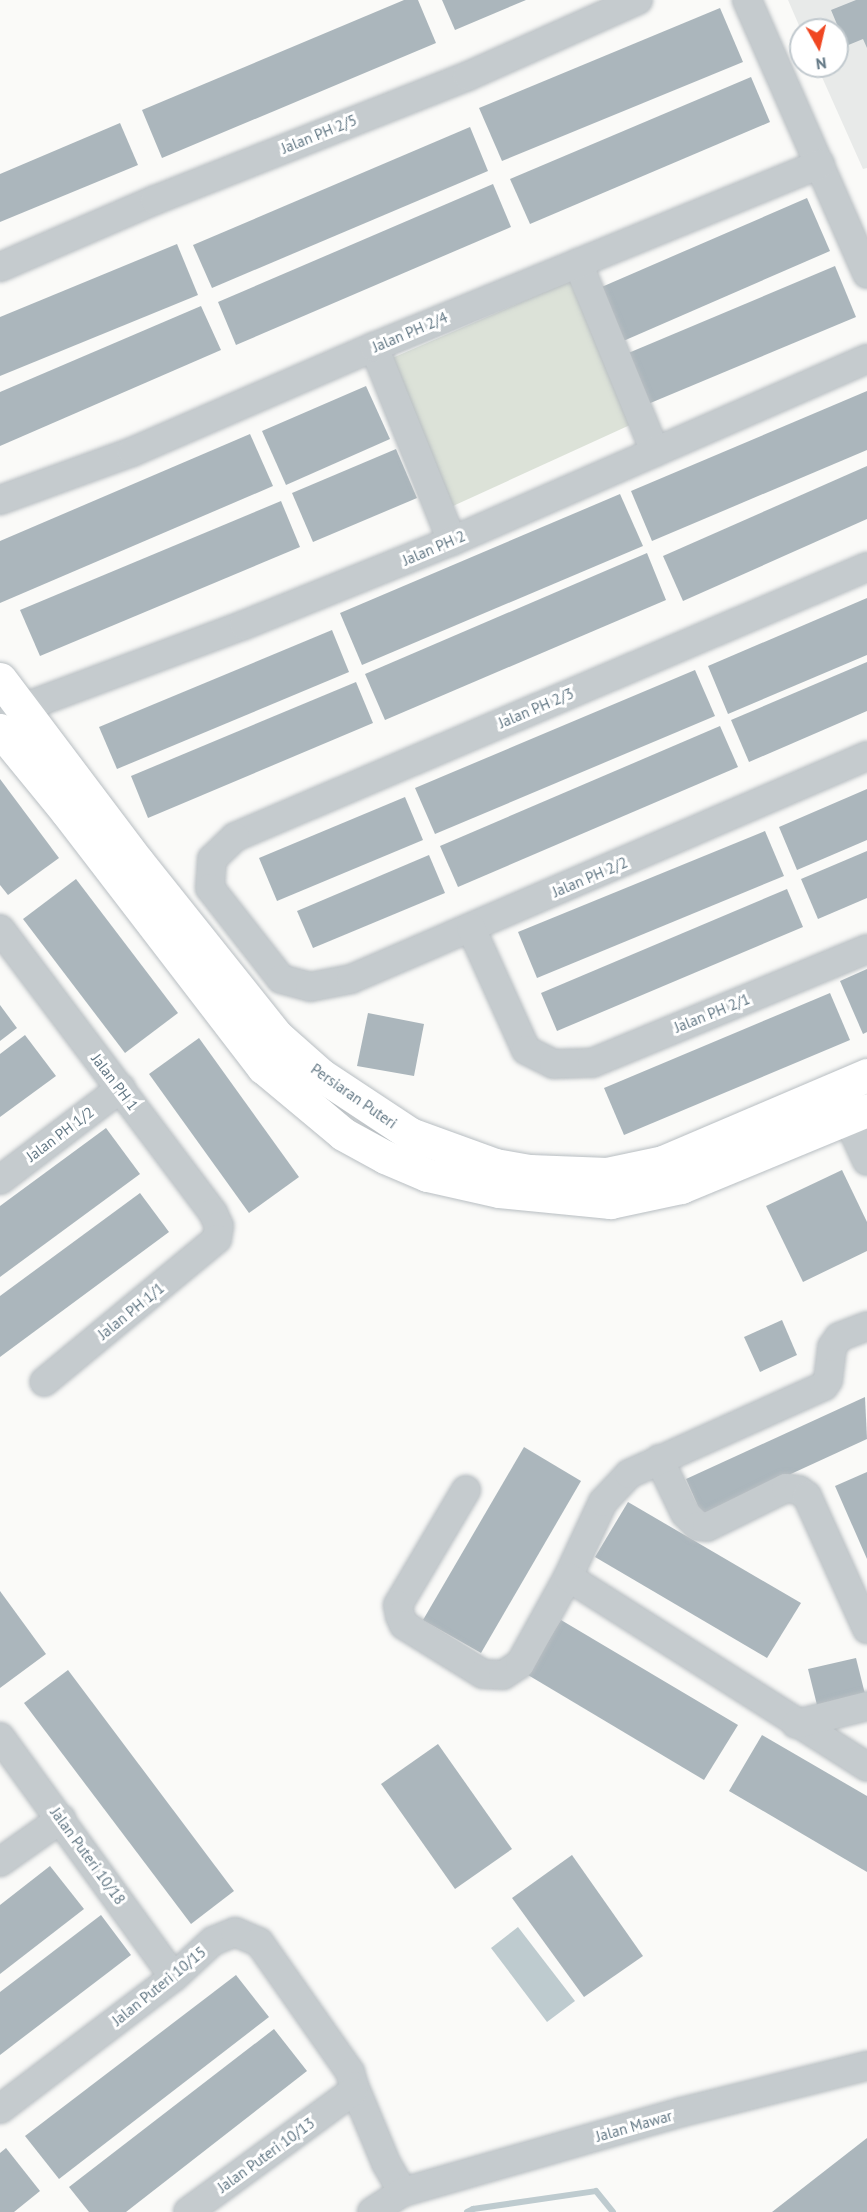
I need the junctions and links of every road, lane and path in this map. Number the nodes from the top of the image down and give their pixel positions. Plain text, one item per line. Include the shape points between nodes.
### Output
1 (638, 0) edge
2 (747, 0) edge
3 (820, 164) junction
4 (578, 262) junction
5 (0, 267) edge
6 (867, 274) edge
7 (374, 347) junction
8 (867, 359) edge
9 (655, 452) junction
10 (0, 500) edge
11 (452, 541) junction
12 (867, 567) edge
13 (0, 679) edge
14 (7, 722) edge
15 (867, 756) edge
16 (471, 928) junction
17 (2, 936) edge
18 (867, 949) edge
19 (310, 987) joint
20 (866, 1077) edge
21 (121, 1088) junction
22 (834, 1089) junction
23 (857, 1115) edge
24 (867, 1161) edge
25 (0, 1180) edge
26 (217, 1239) joint
27 (867, 1326) edge
28 (44, 1382) dead end
29 (659, 1459) junction
30 (466, 1490) dead end
31 (568, 1577) junction
32 (867, 1629) edge
33 (867, 1706) edge
34 (796, 1724) junction
35 (0, 1737) edge
36 (867, 1767) edge
37 (62, 1819) junction
38 (0, 1862) edge
39 (174, 1977) junction
40 (867, 2066) edge
41 (349, 2092) junction
42 (0, 2109) edge
43 (403, 2192) junction
44 (188, 2212) edge
45 (372, 2212) edge

1 - 5 street, Jalan PH 2/5 via 468,76 155,200
2 - 3 street
3 - 4 street, Jalan PH 2/4
3 - 6 street
4 - 7 street, Jalan PH 2/4
4 - 9 street
7 - 10 street, Jalan PH 2/4 via 132,452
7 - 11 street
8 - 9 street, Jalan PH 2
9 - 11 street, Jalan PH 2
11 - 14 street, Jalan PH 2
12 - 19 street, Jalan PH 2/3 via 235,837 212,860 210,888 281,979
13 - 14 main road, Persiaran Puteri
14 - 22 main road, Persiaran Puteri via 138,862 277,1036 321,1075 410,1134 495,1165 530,1171 607,1174 663,1162
14 - 23 main road, Persiaran Puteri via 68,812 263,1067 343,1134 385,1157 427,1175 499,1191 610,1202 681,1187
15 - 16 street, Jalan PH 2/2
16 - 18 street, Jalan PH 2/1 via 526,1050 554,1064 592,1063
16 - 19 street, Jalan PH 2/2 via 351,979
17 - 21 street, Jalan PH 1
20 - 22 main road, Persiaran Puteri
21 - 25 street, Jalan PH 1/2
21 - 26 street, Jalan PH 1 via 213,1213 219,1226
22 - 23 street
23 - 24 street
26 - 28 street, Jalan PH 1/1
27 - 29 street via 839,1337 832,1347 824,1386
29 - 31 street via 629,1474 603,1502
29 - 32 street via 685,1513 698,1526 707,1527 786,1488 807,1496
30 - 31 street via 398,1605 404,1625 483,1674 503,1675 520,1664
31 - 34 street
33 - 34 street
34 - 36 street
35 - 37 street, Jalan Puteri 10/18
37 - 38 street
37 - 39 street, Jalan Puteri 10/18
39 - 41 street, Jalan Puteri 10/15 via 213,1941 235,1932 259,1942 350,2072
39 - 42 street, Jalan Puteri 10/15
40 - 43 street, Jalan Mawar via 682,2112
41 - 43 street, Jalan Puteri 10/15
41 - 44 street, Jalan Puteri 10/13
43 - 45 street, Jalan Mawar

